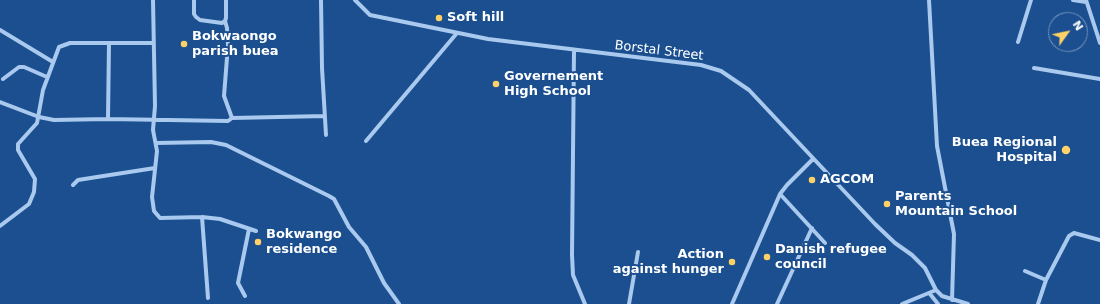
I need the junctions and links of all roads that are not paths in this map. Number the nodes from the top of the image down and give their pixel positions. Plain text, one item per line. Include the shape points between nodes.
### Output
1 (153, 0) edge
2 (194, 0) edge
3 (226, 0) edge
4 (321, 0) edge
5 (355, 0) edge
6 (929, 0) edge
7 (1031, 0) edge
8 (1073, 0) edge
9 (1086, 1) edge
10 (224, 21) junction
11 (0, 30) edge
12 (457, 33) junction
13 (1018, 42) dead end
14 (108, 43) junction
15 (153, 43) junction
16 (1100, 43) edge
17 (574, 51) junction
18 (52, 62) junction
19 (1034, 68) dead end
20 (47, 77) junction
21 (3, 79) dead end
22 (1100, 79) edge
23 (0, 102) edge
24 (325, 116) junction
25 (39, 118) junction
26 (232, 118) junction
27 (108, 119) junction
28 (154, 120) junction
29 (326, 135) dead end
30 (366, 141) dead end
31 (156, 143) junction
32 (813, 159) junction
33 (155, 168) junction
34 (73, 185) dead end
35 (780, 194) junction
36 (202, 217) junction
37 (0, 226) edge
38 (812, 228) junction
39 (249, 229) junction
40 (256, 231) dead end
41 (1100, 240) edge
42 (825, 243) dead end
43 (638, 252) dead end
44 (1025, 271) dead end
45 (1046, 280) junction
46 (936, 290) junction
47 (930, 294) junction
48 (245, 296) dead end
49 (208, 298) dead end
50 (952, 300) junction
51 (399, 304) edge
52 (586, 304) edge
53 (629, 304) edge
54 (732, 304) edge
55 (777, 304) edge
56 (902, 304) edge
57 (938, 304) edge
58 (968, 304) edge
59 (1038, 304) edge

1 - 15 street
2 - 10 street via 196,17 207,21
3 - 10 street
4 - 24 street
5 - 12 street, Borstal Street via 370,15
6 - 50 street via 937,146 954,234
7 - 13 street
8 - 9 street
9 - 16 street
10 - 26 street via 228,45 224,99
11 - 18 street
12 - 17 street, Borstal Street
12 - 30 street
14 - 15 street
14 - 18 street via 64,44 59,47
14 - 27 street
15 - 28 street
17 - 32 street, Borstal Street via 701,65 721,71 749,90
17 - 52 street via 572,255 573,275
18 - 20 street
19 - 22 street
20 - 21 street via 19,67
20 - 25 street
23 - 25 street
24 - 26 street
24 - 29 street
25 - 27 street via 88,121
25 - 37 street via 18,144 18,150 35,179 30,204
26 - 28 street via 228,121
27 - 28 street
28 - 31 street
31 - 33 street
31 - 51 street via 211,142 226,145 334,199
32 - 35 street
32 - 46 street, Borstal Street via 875,224 925,268
33 - 34 street via 78,180
33 - 36 street via 152,197 157,216
35 - 38 street
35 - 54 street
36 - 39 street via 220,219
36 - 49 street
38 - 42 street
38 - 55 street
39 - 40 street
39 - 48 street via 238,282
41 - 45 street via 1071,234
43 - 53 street
44 - 45 street
45 - 59 street
46 - 47 street
46 - 50 street
47 - 56 street
47 - 57 street
50 - 58 street

